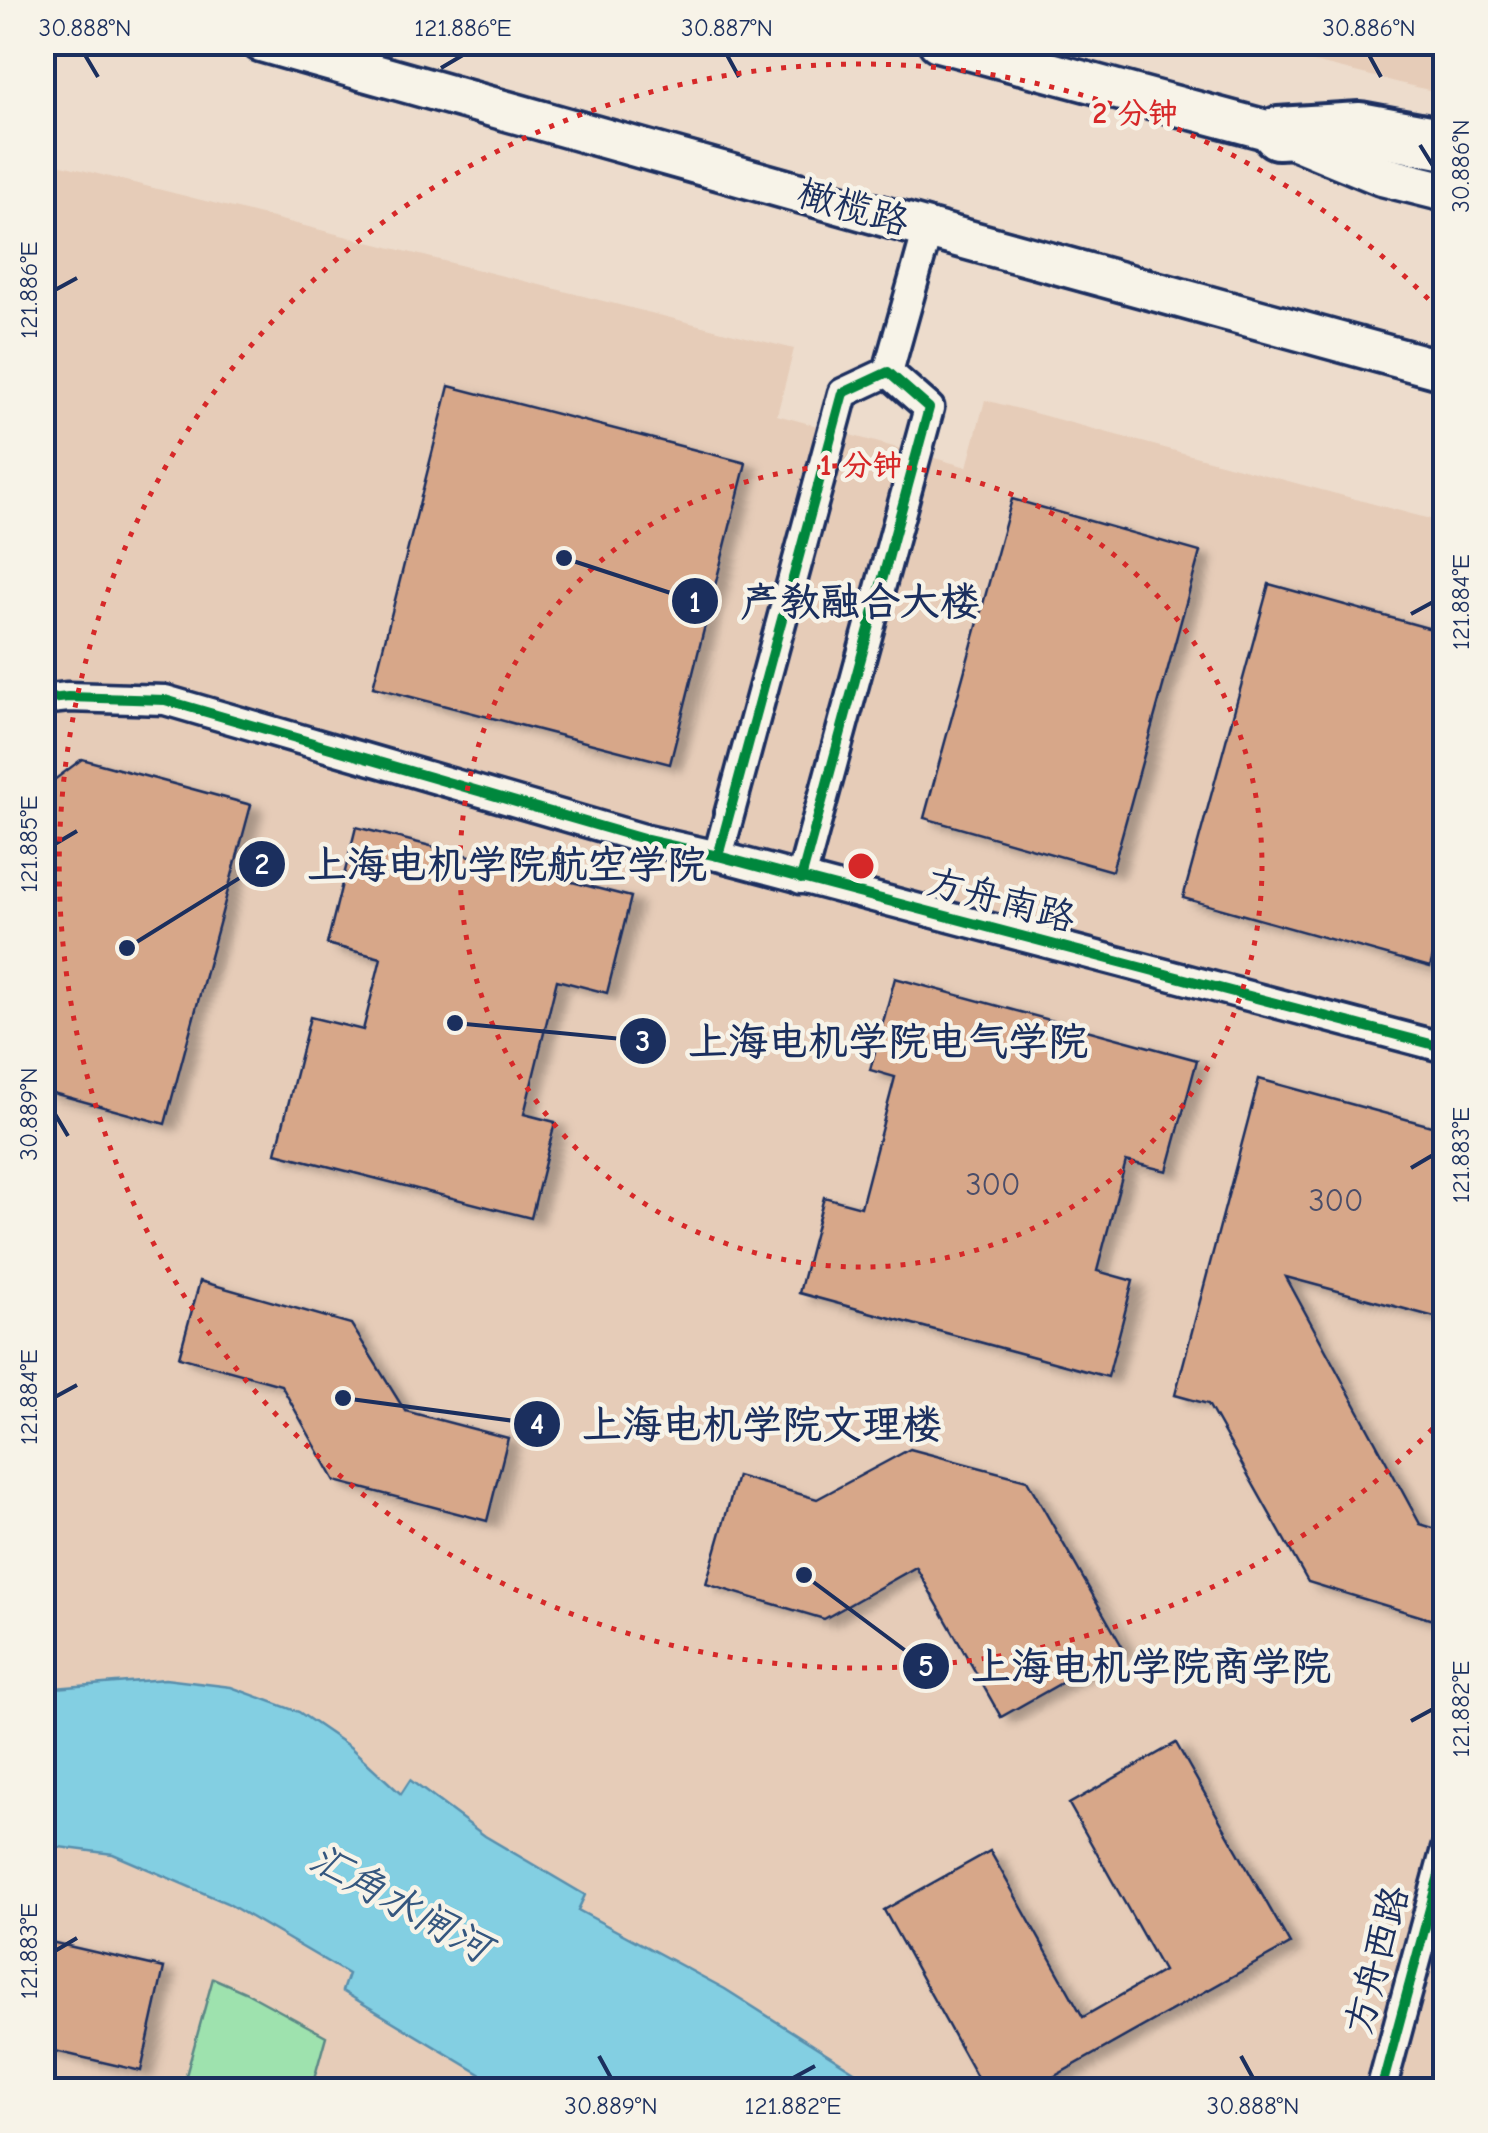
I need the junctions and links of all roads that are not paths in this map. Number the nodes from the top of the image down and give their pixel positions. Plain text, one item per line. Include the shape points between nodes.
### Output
1 (262, 42) edge
2 (938, 42) edge
3 (984, 48) edge
4 (1278, 133) junction
5 (1446, 144) edge
6 (1446, 192) edge
7 (928, 230) junction
8 (1446, 371) edge
9 (888, 372) junction
10 (42, 700) edge
11 (718, 856) junction
12 (802, 879) junction
13 (1446, 1048) edge
14 (1446, 1849) edge
15 (1381, 2090) edge

1 - 7 main road, 橄榄路
2 - 3 main road
3 - 4 main road
4 - 5 highway via 1360,128
4 - 6 main road via 1382,176
7 - 8 main road, 橄榄路
7 - 9 street
9 - 11 street via 844,392
9 - 12 street via 929,408
10 - 11 street, 方舟南路 via 165,700
11 - 12 street, 方舟南路
12 - 13 street, 方舟南路
14 - 15 street, 方舟西路

